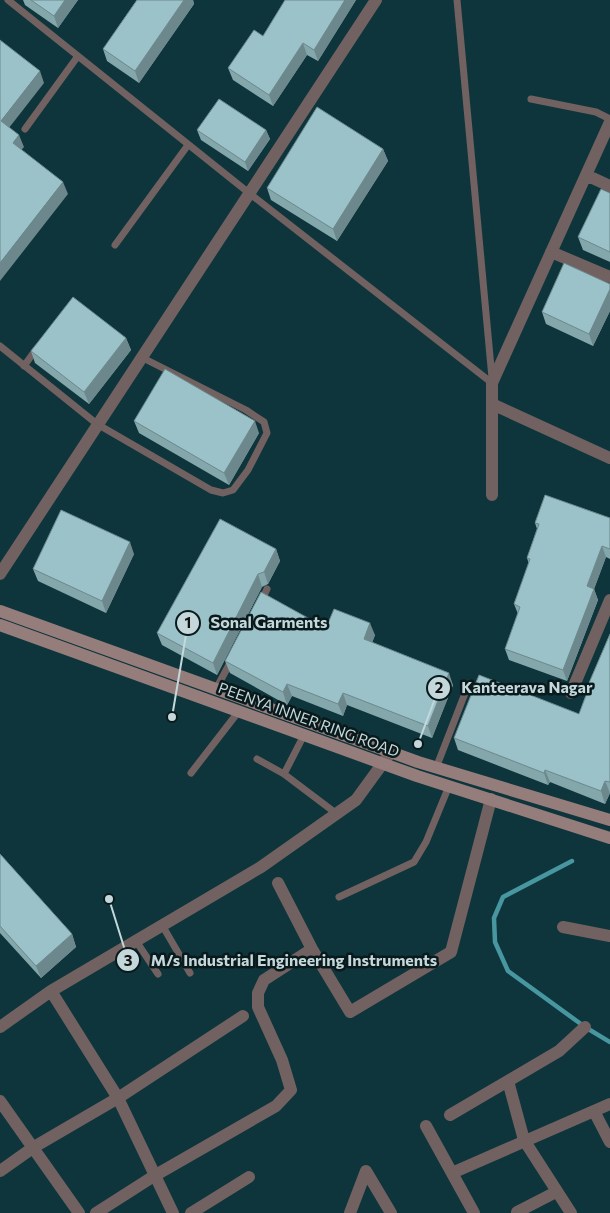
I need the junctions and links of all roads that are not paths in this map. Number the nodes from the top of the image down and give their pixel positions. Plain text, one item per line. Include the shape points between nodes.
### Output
1 (8, 0) edge
2 (376, 0) edge
3 (457, 0) edge
4 (78, 56) junction
5 (531, 99) dead end
6 (610, 121) edge
7 (25, 129) dead end
8 (188, 145) junction
9 (586, 175) junction
10 (610, 186) edge
11 (249, 193) junction
12 (115, 245) dead end
13 (551, 252) junction
14 (610, 278) edge
15 (40, 343) edge
16 (0, 346) edge
17 (141, 357) junction
18 (24, 366) junction
19 (492, 383) junction
20 (492, 404) junction
21 (97, 424) junction
22 (610, 458) edge
23 (492, 495) dead end
24 (0, 574) edge
25 (267, 589) dead end
26 (610, 600) edge
27 (259, 606) edge
28 (0, 611) edge
29 (0, 625) edge
30 (233, 656) edge
31 (469, 683) dead end
32 (216, 689) junction
33 (571, 693) dead end
34 (239, 711) junction
35 (304, 735) junction
36 (390, 752) junction
37 (257, 759) dead end
38 (384, 764) junction
39 (436, 768) junction
40 (191, 774) dead end
41 (284, 774) junction
42 (449, 786) junction
43 (491, 799) junction
44 (337, 814) junction
45 (610, 820) edge
46 (610, 838) edge
47 (278, 884) dead end
48 (339, 897) dead end
49 (162, 925) junction
50 (563, 927) dead end
51 (610, 936) edge
52 (136, 941) junction
53 (312, 949) junction
54 (190, 973) dead end
55 (158, 974) dead end
56 (51, 991) junction
57 (243, 1016) dead end
58 (0, 1027) edge
59 (585, 1027) dead end
60 (508, 1081) junction
61 (118, 1098) junction
62 (0, 1101) edge
63 (610, 1104) edge
64 (594, 1111) junction
65 (450, 1115) dead end
66 (426, 1126) dead end
67 (524, 1140) junction
68 (610, 1142) edge
69 (34, 1147) junction
70 (0, 1171) edge
71 (452, 1173) junction
72 (154, 1176) junction
73 (249, 1176) dead end
74 (556, 1192) junction
75 (517, 1212) dead end
76 (80, 1213) edge
77 (96, 1213) edge
78 (173, 1213) edge
79 (191, 1213) edge
80 (350, 1213) edge
81 (391, 1213) edge
82 (474, 1213) edge
83 (571, 1213) edge

1 - 4 lane
2 - 11 street
3 - 19 lane
4 - 7 lane
4 - 8 lane
5 - 6 lane via 596,112
6 - 9 street
8 - 11 lane
8 - 12 lane
9 - 10 street
9 - 13 street
11 - 17 street
11 - 19 lane
13 - 14 street
13 - 19 street
15 - 18 lane
16 - 18 lane
17 - 21 street
17 - 21 lane via 264,422 267,433 248,470 233,490 223,493 211,490
18 - 21 lane
19 - 20 street
20 - 22 street
20 - 23 street
21 - 24 street
25 - 27 lane
26 - 33 street
28 - 32 main road, PEENYA INNER RING ROAD
29 - 34 main road, PEENYA INNER RING ROAD
30 - 32 lane
31 - 39 lane
32 - 36 main road, PEENYA INNER RING ROAD
34 - 35 main road, PEENYA INNER RING ROAD
34 - 40 lane
35 - 38 main road, PEENYA INNER RING ROAD
35 - 41 lane
36 - 38 street
36 - 39 main road, PEENYA INNER RING ROAD
37 - 41 lane
38 - 42 main road, PEENYA INNER RING ROAD
38 - 44 street via 356,800
39 - 45 main road, PEENYA INNER RING ROAD
41 - 44 lane
42 - 43 main road, PEENYA INNER RING ROAD
42 - 48 lane via 426,842 414,862
43 - 46 main road, PEENYA INNER RING ROAD
43 - 53 street via 452,952 350,1012
44 - 49 street via 261,867
47 - 53 street
49 - 52 street
49 - 54 lane
50 - 51 street
52 - 55 lane
52 - 56 street
53 - 72 street via 264,980 258,993 258,1007 282,1060 291,1090 276,1106
56 - 58 street
56 - 61 street
57 - 61 street
59 - 60 street via 559,1051
60 - 65 street
60 - 67 street
61 - 69 street
61 - 72 street
62 - 69 street
63 - 64 street
64 - 67 street
64 - 68 street
66 - 71 street
67 - 71 street
67 - 74 street
69 - 70 street
69 - 76 street
71 - 82 street
72 - 77 street
72 - 78 street
73 - 79 street
74 - 75 street
74 - 83 street
80 - 81 street via 366,1171

